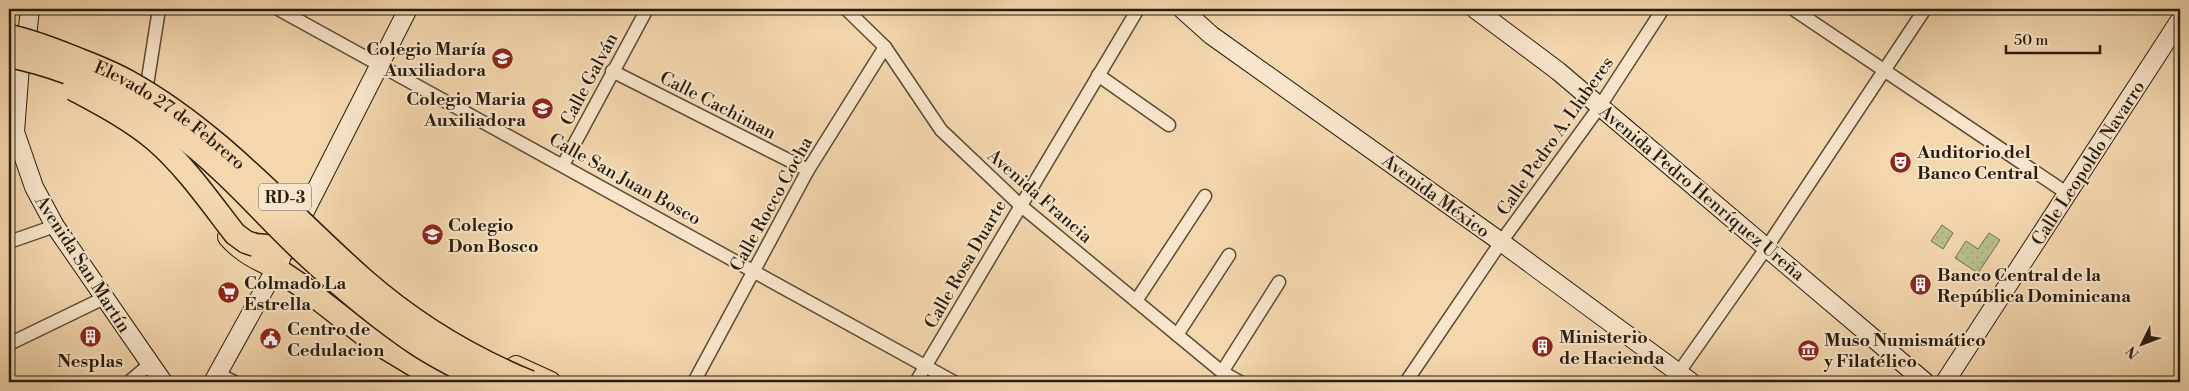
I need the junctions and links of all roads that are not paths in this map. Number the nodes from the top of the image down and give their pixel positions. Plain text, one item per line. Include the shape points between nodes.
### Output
1 (30, 9) edge
2 (159, 9) edge
3 (278, 9) edge
4 (408, 9) edge
5 (647, 9) edge
6 (846, 9) edge
7 (1138, 9) edge
8 (1182, 9) edge
9 (1475, 9) edge
10 (1663, 9) edge
11 (1793, 9) edge
12 (1925, 9) edge
13 (2180, 20) edge
14 (885, 47) junction
15 (17, 50) edge
16 (379, 64) junction
17 (1885, 69) junction
18 (612, 71) junction
19 (1098, 75) junction
20 (147, 85) junction
21 (1600, 106) junction
22 (125, 108) junction
23 (1169, 125) dead end
24 (12, 132) edge
25 (563, 165) junction
26 (808, 170) junction
27 (2068, 194) junction
28 (1205, 196) dead end
29 (1020, 205) junction
30 (304, 214) junction
31 (55, 226) junction
32 (9, 242) edge
33 (1501, 242) junction
34 (1767, 246) junction
35 (287, 248) junction
36 (1229, 255) dead end
37 (275, 268) junction
38 (754, 270) junction
39 (1279, 282) dead end
40 (104, 298) junction
41 (1136, 301) junction
42 (1177, 335) junction
43 (9, 344) edge
44 (150, 364) junction
45 (925, 367) junction
46 (1222, 372) junction
47 (215, 378) edge
48 (1680, 379) edge
49 (454, 381) edge
50 (129, 382) edge
51 (163, 382) edge
52 (234, 382) edge
53 (484, 382) edge
54 (530, 382) edge
55 (551, 382) edge
56 (694, 382) edge
57 (916, 382) edge
58 (954, 382) edge
59 (1240, 382) edge
60 (1406, 382) edge
61 (1925, 382) edge
62 (1946, 382) edge

1 - 15 main road, Avenida San Martín
2 - 20 street
3 - 16 street, Calle San Juan Bosco
4 - 16 main road
5 - 18 street, Calle Galván
6 - 14 street, Avenida Francia
7 - 19 street, Calle Rosa Duarte
8 - 33 main road, Avenida México via 1211,34
9 - 21 main road, Avenida Pedro Henríquez Ureña via 1558,70
10 - 21 street, Calle Pedro A. Lluberes
11 - 17 street
12 - 17 street
13 - 27 main road, Calle Leopoldo Navarro
14 - 26 street, Calle Rocco Cocha
14 - 29 street, Avenida Francia via 941,130
15 - 20 main road, RD-3 via 87,56
15 - 22 main road, RD-3 via 65,82
15 - 24 main road, Avenida San Martín
15 - 35 highway, bridge via 45,74 108,108 154,140 179,164 235,234 255,245
15 - 53 highway, Elevado 27 de Febrero / RD-3, bridge via 120,95 155,117 222,171 311,260 374,312 420,346
15 - 54 highway, Elevado 27 de Febrero / RD-3, bridge via 96,66 161,102 236,160 396,306 484,361
16 - 25 street, Calle San Juan Bosco
16 - 30 main road
17 - 27 street
17 - 34 street
18 - 25 street, Calle Galván
18 - 26 street, Calle Cachiman
19 - 23 street
19 - 29 street, Calle Rosa Duarte
20 - 30 main road, RD-3 via 189,114
21 - 33 street, Calle Pedro A. Lluberes
21 - 34 main road, Avenida Pedro Henríquez Ureña
22 - 35 main road, RD-3 via 202,166
22 - 37 main road via 236,246
24 - 31 main road, Avenida San Martín
25 - 38 street, Calle San Juan Bosco
26 - 38 street, Calle Rocco Cocha
27 - 62 main road, Calle Leopoldo Navarro
28 - 41 street
29 - 41 street, Avenida Francia
29 - 45 street, Calle Rosa Duarte
30 - 35 main road
30 - 55 main road, RD-3 via 407,306 468,342
31 - 32 street
31 - 40 main road, Avenida San Martín
33 - 48 main road, Avenida México
33 - 60 street, Calle Pedro A. Lluberes
34 - 48 street
34 - 61 main road, Avenida Pedro Henríquez Ureña
35 - 37 main road
35 - 49 main road, RD-3 via 380,328
36 - 42 street
37 - 47 main road
37 - 49 highway via 366,336
38 - 45 street, Calle San Juan Bosco
38 - 56 street, Calle Rocco Cocha
39 - 46 street
40 - 43 street
40 - 44 main road, Avenida San Martín
41 - 42 street, Avenida Francia
42 - 46 street, Avenida Francia
44 - 50 street
44 - 51 main road, Avenida San Martín
45 - 57 street, Calle Rosa Duarte
45 - 58 street, Calle San Juan Bosco
46 - 59 street, Avenida Francia
47 - 52 street

